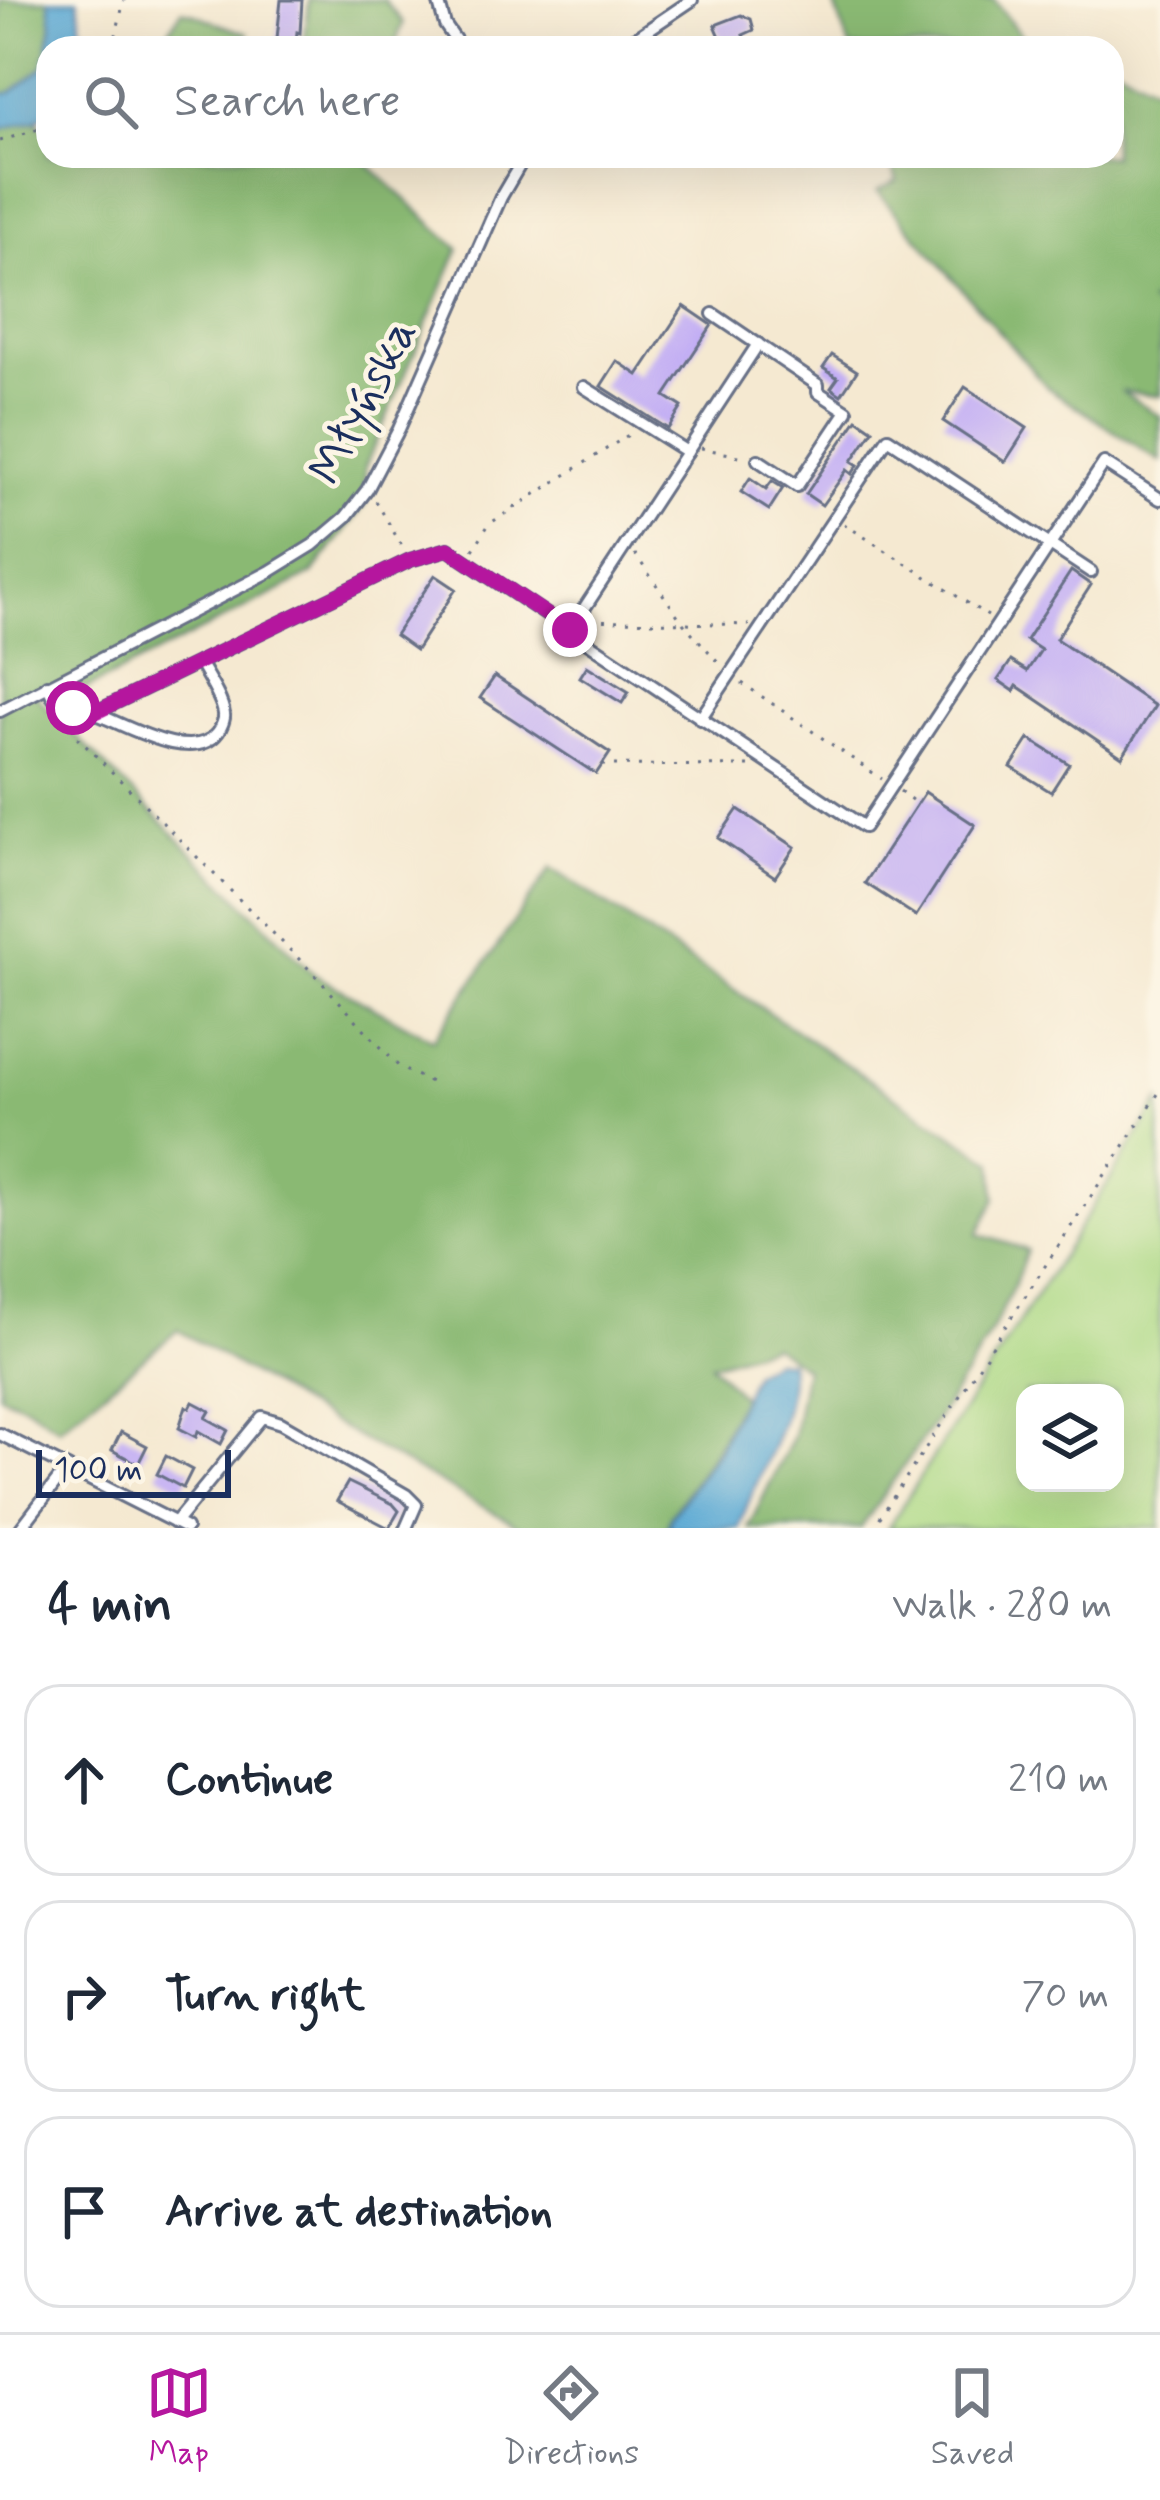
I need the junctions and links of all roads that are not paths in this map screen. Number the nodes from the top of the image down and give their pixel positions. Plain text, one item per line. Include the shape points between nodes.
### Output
1 (438, 0) edge
2 (692, 0) edge
3 (453, 36) edge
4 (639, 36) edge
5 (518, 168) edge
6 (712, 314) dead end
7 (758, 344) junction
8 (584, 387) dead end
9 (689, 449) junction
10 (758, 460) road end
11 (1160, 499) edge
12 (1051, 545) junction
13 (1091, 572) dead end
14 (573, 625) junction
15 (200, 662) junction
16 (47, 685) junction
17 (0, 711) edge
18 (94, 713) junction
19 (700, 719) junction
20 (0, 1434) edge
21 (67, 1468) junction
22 (181, 1525) edge
23 (21, 1528) edge
24 (406, 1528) edge

1 - 3 street
2 - 4 street
5 - 16 street, Młyńska via 399,429 346,517 268,572
6 - 7 street
7 - 9 street
7 - 10 street via 847,411 797,486
8 - 9 street
9 - 14 street
11 - 12 street via 1104,463
12 - 13 street
12 - 19 street via 888,438
12 - 19 street via 864,826
14 - 15 street via 448,549
14 - 19 street
15 - 18 street
15 - 18 street via 224,715 207,742 162,742
16 - 17 street, Młyńska
16 - 18 street via 54,699
20 - 21 street
21 - 22 street
21 - 23 street
22 - 24 street via 262,1417 406,1495 416,1505

